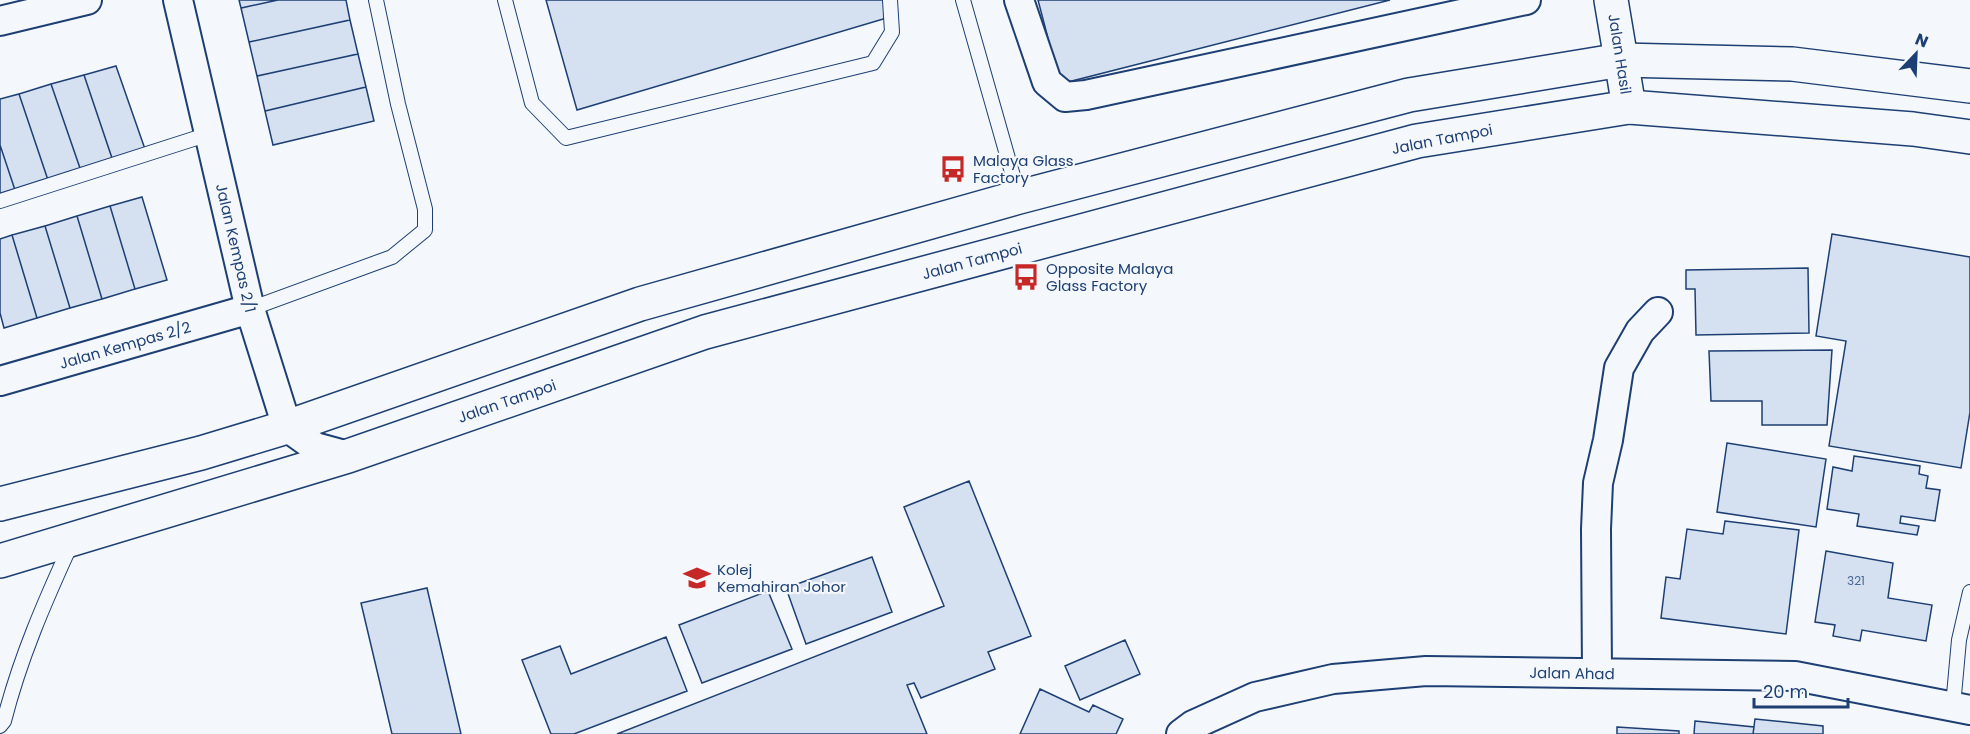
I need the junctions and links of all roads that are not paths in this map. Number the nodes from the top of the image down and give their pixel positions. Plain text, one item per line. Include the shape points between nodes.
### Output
1 (87, 0) edge
2 (178, 0) edge
3 (376, 0) edge
4 (505, 0) edge
5 (890, 0) edge
6 (963, 0) edge
7 (1019, 0) edge
8 (1526, 0) edge
9 (1611, 0) edge
10 (0, 21) edge
11 (1621, 60) junction
12 (1969, 82) edge
13 (1629, 107) junction
14 (209, 134) junction
15 (1970, 136) edge
16 (1019, 197) junction
17 (0, 201) edge
18 (250, 309) junction
19 (1658, 312) dead end
20 (0, 381) edge
21 (286, 428) junction
22 (348, 456) junction
23 (0, 504) edge
24 (73, 540) junction
25 (0, 561) edge
26 (1970, 592) edge
27 (1597, 673) junction
28 (1961, 708) edge
29 (0, 726) edge
30 (1181, 734) edge

1 - 10 street
2 - 14 street, Jalan Kempas 2/1
3 - 18 lane via 425,209 425,230 392,257
4 - 5 lane via 532,103 566,138 873,63 892,32
6 - 16 lane
7 - 8 street via 1047,82 1065,97 1086,96
9 - 11 main road, Jalan Hasil
11 - 12 main road via 1792,64
11 - 13 main road, Jalan Hasil
11 - 16 main road via 1409,95
13 - 15 main road, Jalan Tampoi
13 - 22 main road, Jalan Tampoi via 1418,141 728,326
14 - 17 lane
14 - 18 street, Jalan Kempas 2/1
16 - 21 main road via 640,304
18 - 20 street, Jalan Kempas 2/2
18 - 21 street, Jalan Kempas 2/1
19 - 27 street via 1640,330 1618,368 1598,483
21 - 22 street via 315,447
21 - 23 main road
22 - 24 main road, Jalan Tampoi
24 - 25 main road, Jalan Tampoi
24 - 29 lane via 38,615
26 - 28 lane via 1959,640
27 - 28 street, Jalan Ahad via 1795,676
27 - 30 street, Jalan Ahad via 1426,671 1333,679 1255,697

